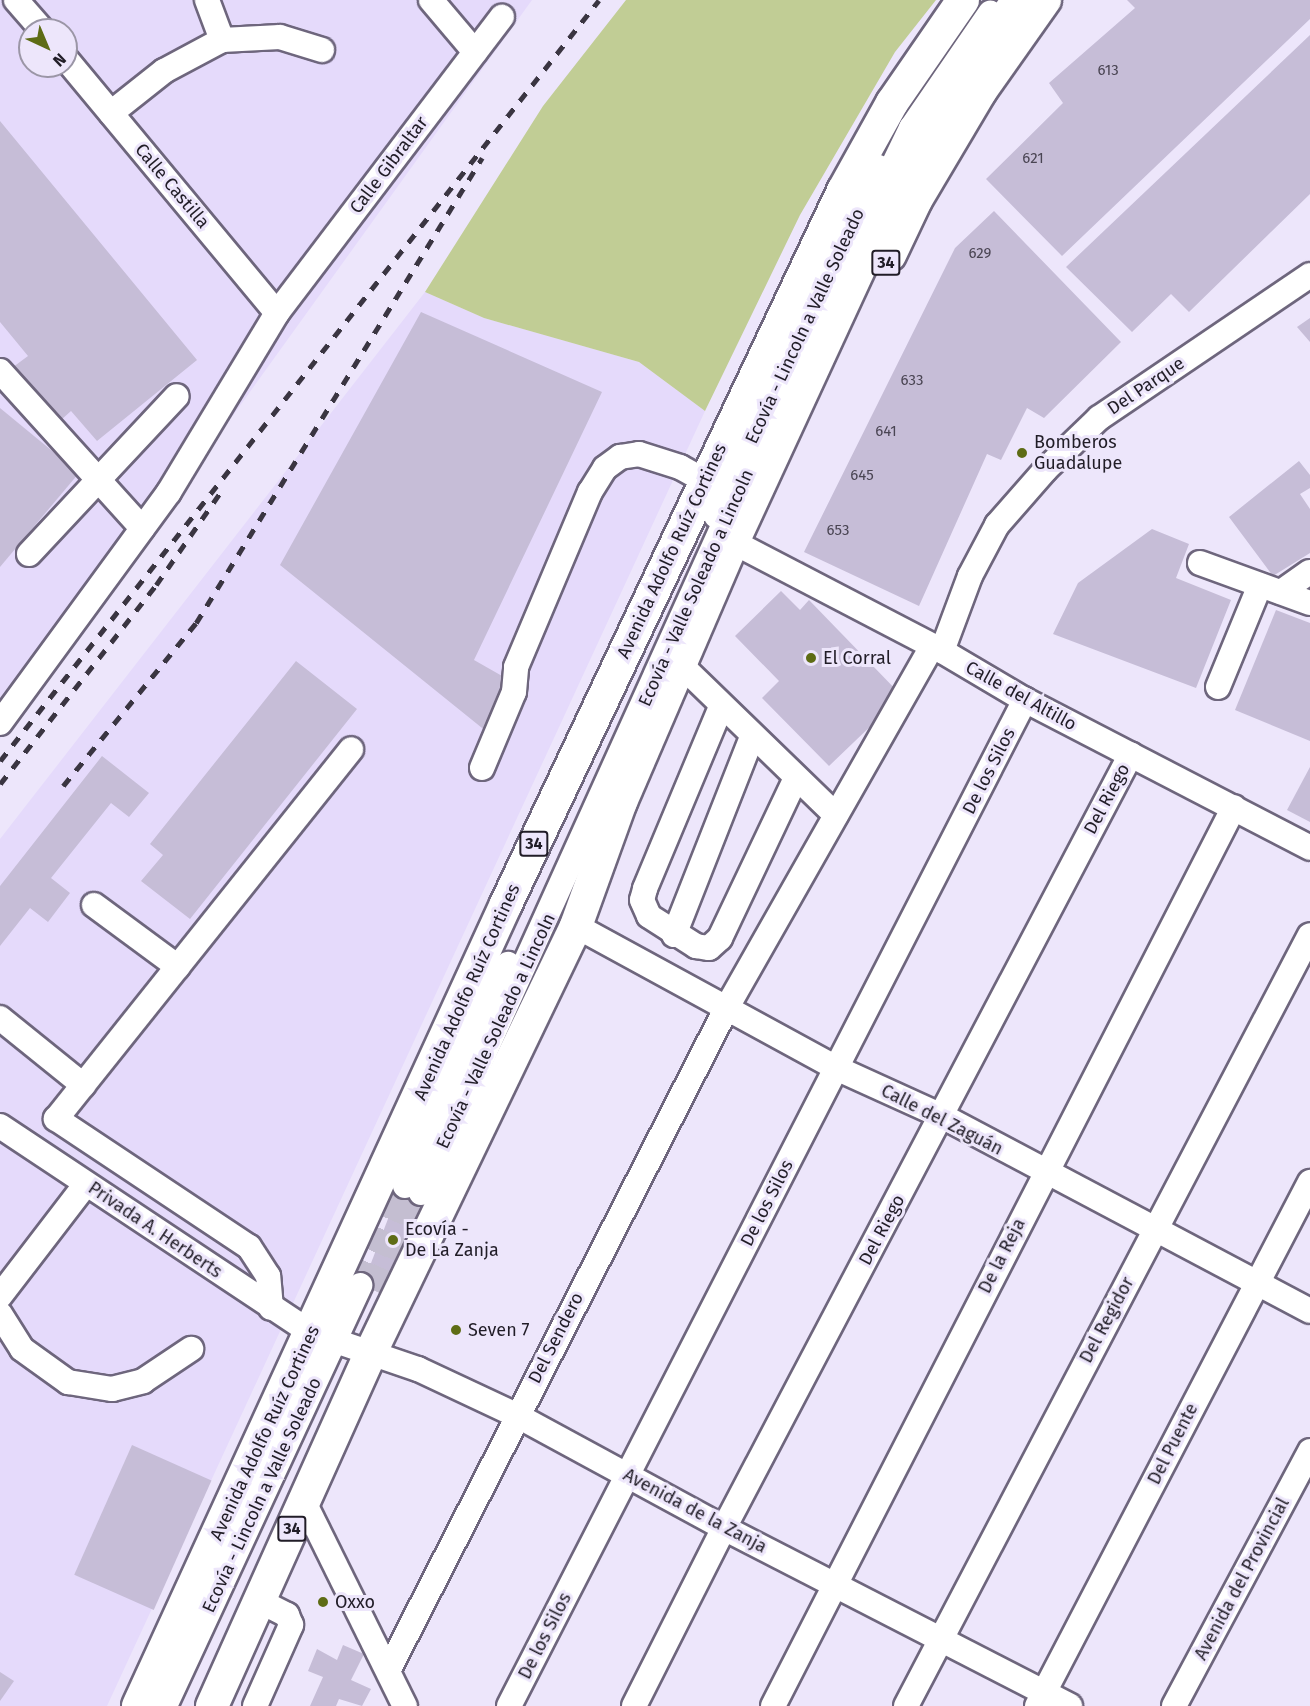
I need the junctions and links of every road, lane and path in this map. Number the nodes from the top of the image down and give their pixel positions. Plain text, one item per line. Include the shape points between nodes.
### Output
1 (207, 0) edge
2 (432, 0) edge
3 (963, 0) edge
4 (983, 0) edge
5 (1000, 0) edge
6 (1018, 0) edge
7 (1045, 0) edge
8 (23, 2) edge
9 (502, 17) dead end
10 (34, 18) edge
11 (222, 40) junction
12 (322, 50) dead end
13 (475, 52) junction
14 (78, 73) edge
15 (111, 112) junction
16 (1310, 275) edge
17 (277, 313) junction
18 (0, 371) edge
19 (177, 396) dead end
20 (96, 480) junction
21 (705, 481) junction
22 (142, 528) junction
23 (736, 536) junction
24 (29, 554) dead end
25 (1200, 563) dead end
26 (1310, 572) edge
27 (1270, 589) junction
28 (1310, 603) edge
29 (937, 649) junction
30 (680, 664) junction
31 (1218, 687) dead end
32 (1025, 700) junction
33 (721, 707) junction
34 (0, 723) edge
35 (752, 737) junction
36 (351, 749) dead end
37 (1131, 754) junction
38 (482, 768) dead end
39 (795, 780) junction
40 (1234, 807) junction
41 (836, 815) junction
42 (1310, 848) edge
43 (94, 905) dead end
44 (576, 926) junction
45 (1310, 935) edge
46 (674, 936) junction
47 (178, 967) junction
48 (726, 1009) junction
49 (0, 1018) edge
50 (836, 1068) junction
51 (83, 1085) junction
52 (942, 1116) junction
53 (56, 1119) junction
54 (0, 1126) edge
55 (33, 1148) junction
56 (1044, 1173) junction
57 (1310, 1182) edge
58 (86, 1184) junction
59 (413, 1190) joint
60 (1154, 1229) junction
61 (1256, 1283) junction
62 (368, 1288) tunnel mouth
63 (0, 1296) edge
64 (271, 1308) junction
65 (1310, 1311) edge
66 (0, 1314) edge
67 (342, 1343) junction
68 (191, 1350) dead end
69 (516, 1415) junction
70 (1310, 1451) edge
71 (627, 1475) junction
72 (304, 1502) junction
73 (723, 1528) junction
74 (838, 1584) junction
75 (259, 1601) junction
76 (940, 1638) junction
77 (389, 1669) junction
78 (1040, 1699) edge
79 (138, 1706) edge
80 (165, 1706) edge
81 (183, 1706) edge
82 (212, 1706) edge
83 (255, 1706) edge
84 (405, 1706) edge
85 (509, 1706) edge
86 (634, 1706) edge
87 (773, 1706) edge
88 (906, 1706) edge
89 (1070, 1706) edge
90 (1174, 1706) edge

1 - 11 street
2 - 13 street
3 - 21 main road, Avenida Adolfo Ruíz Cortines / 34 via 892,103 843,191
4 - 59 street, Ecovía - Lincoln a Valle Soleado via 888,146
5 - 59 street, Ecovía - Valle Soleado a Lincoln via 906,138
6 - 23 main road, Avenida Adolfo Ruíz Cortines / 34 via 960,81 896,190
7 - 23 main road, Avenida Adolfo Ruíz Cortines / 34 via 980,92 916,200 779,488
8 - 10 street
9 - 13 street, Calle Gibraltar
11 - 12 street via 280,38
11 - 15 street via 164,71
13 - 17 street, Calle Gibraltar
14 - 15 street, Calle Castilla
15 - 17 street, Calle Castilla
16 - 29 street, Del Parque via 1099,418 1046,469 997,525
17 - 22 street, Calle Gibraltar via 208,432
18 - 20 street
19 - 20 street
20 - 22 street
20 - 24 street
21 - 38 street via 680,467 639,454 620,457 605,468 590,492 516,667 514,692
21 - 67 main road, Avenida Adolfo Ruíz Cortines / 34 via 506,904
22 - 34 street, Calle Gibraltar
23 - 29 street, Calle del Altillo
23 - 30 main road, Avenida Adolfo Ruíz Cortines / 34
25 - 27 street
26 - 27 street
27 - 28 street
27 - 31 street
29 - 32 street, Calle del Altillo
29 - 41 street, Del Parque
30 - 33 street
30 - 44 main road, Avenida Adolfo Ruíz Cortines / 34 via 621,802
32 - 37 street, Calle del Altillo
32 - 50 street, De los Silos
33 - 35 street
33 - 46 street via 642,900 649,916
35 - 39 street
35 - 46 street
36 - 47 street
37 - 40 street, Calle del Altillo
37 - 52 street, Del Riego
39 - 41 street
39 - 46 street via 720,938 709,948
40 - 42 street, Calle del Altillo
40 - 56 street, De la Reja
41 - 48 street, Del Sendero
43 - 47 street
44 - 48 street, Calle del Zaguán
44 - 67 main road, Avenida Adolfo Ruíz Cortines / 34
45 - 60 street, Del Regidor
47 - 51 street
48 - 50 street, Calle del Zaguán
48 - 69 street, Del Sendero
49 - 51 street
50 - 52 street, Calle del Zaguán
50 - 71 street, De los Silos
51 - 53 street
52 - 56 street, Calle del Zaguán
52 - 73 street, Del Riego
53 - 55 street
53 - 64 street via 249,1247 268,1276
54 - 55 street, Privada A. Herberts
55 - 58 street, Privada A. Herberts
56 - 60 street, Calle del Zaguán
56 - 74 street, De la Reja
57 - 61 street, Del Puente
58 - 63 street
58 - 64 street, Privada A. Herberts
60 - 61 street, Calle del Zaguán
60 - 76 street, Del Regidor
61 - 65 street, Calle del Zaguán
61 - 78 street, Del Puente
62 - 67 street
64 - 67 street, Privada A. Herberts
66 - 68 street via 22,1349 68,1382 112,1389 143,1381
67 - 69 street, Avenida de la Zanja via 418,1369
67 - 72 main road, Avenida Adolfo Ruíz Cortines / 34
67 - 79 main road, Avenida Adolfo Ruíz Cortines / 34
67 - 80 street, Ecovía - Lincoln a Valle Soleado
67 - 81 street
69 - 71 street, Avenida de la Zanja
69 - 77 street, Del Sendero
70 - 90 street, Avenida del Provincial
71 - 73 street, Avenida de la Zanja
71 - 85 street, De los Silos
72 - 75 main road, Avenida Adolfo Ruíz Cortines / 34
72 - 77 street
73 - 74 street, Avenida de la Zanja
73 - 86 street, Del Riego
74 - 76 street, Avenida de la Zanja
74 - 87 street, De la Reja
75 - 82 main road, Avenida Adolfo Ruíz Cortines / 34
75 - 83 street via 287,1615 291,1625
76 - 78 street, Avenida de la Zanja
76 - 88 street, Del Regidor
77 - 84 street
78 - 89 street, Avenida de la Zanja

